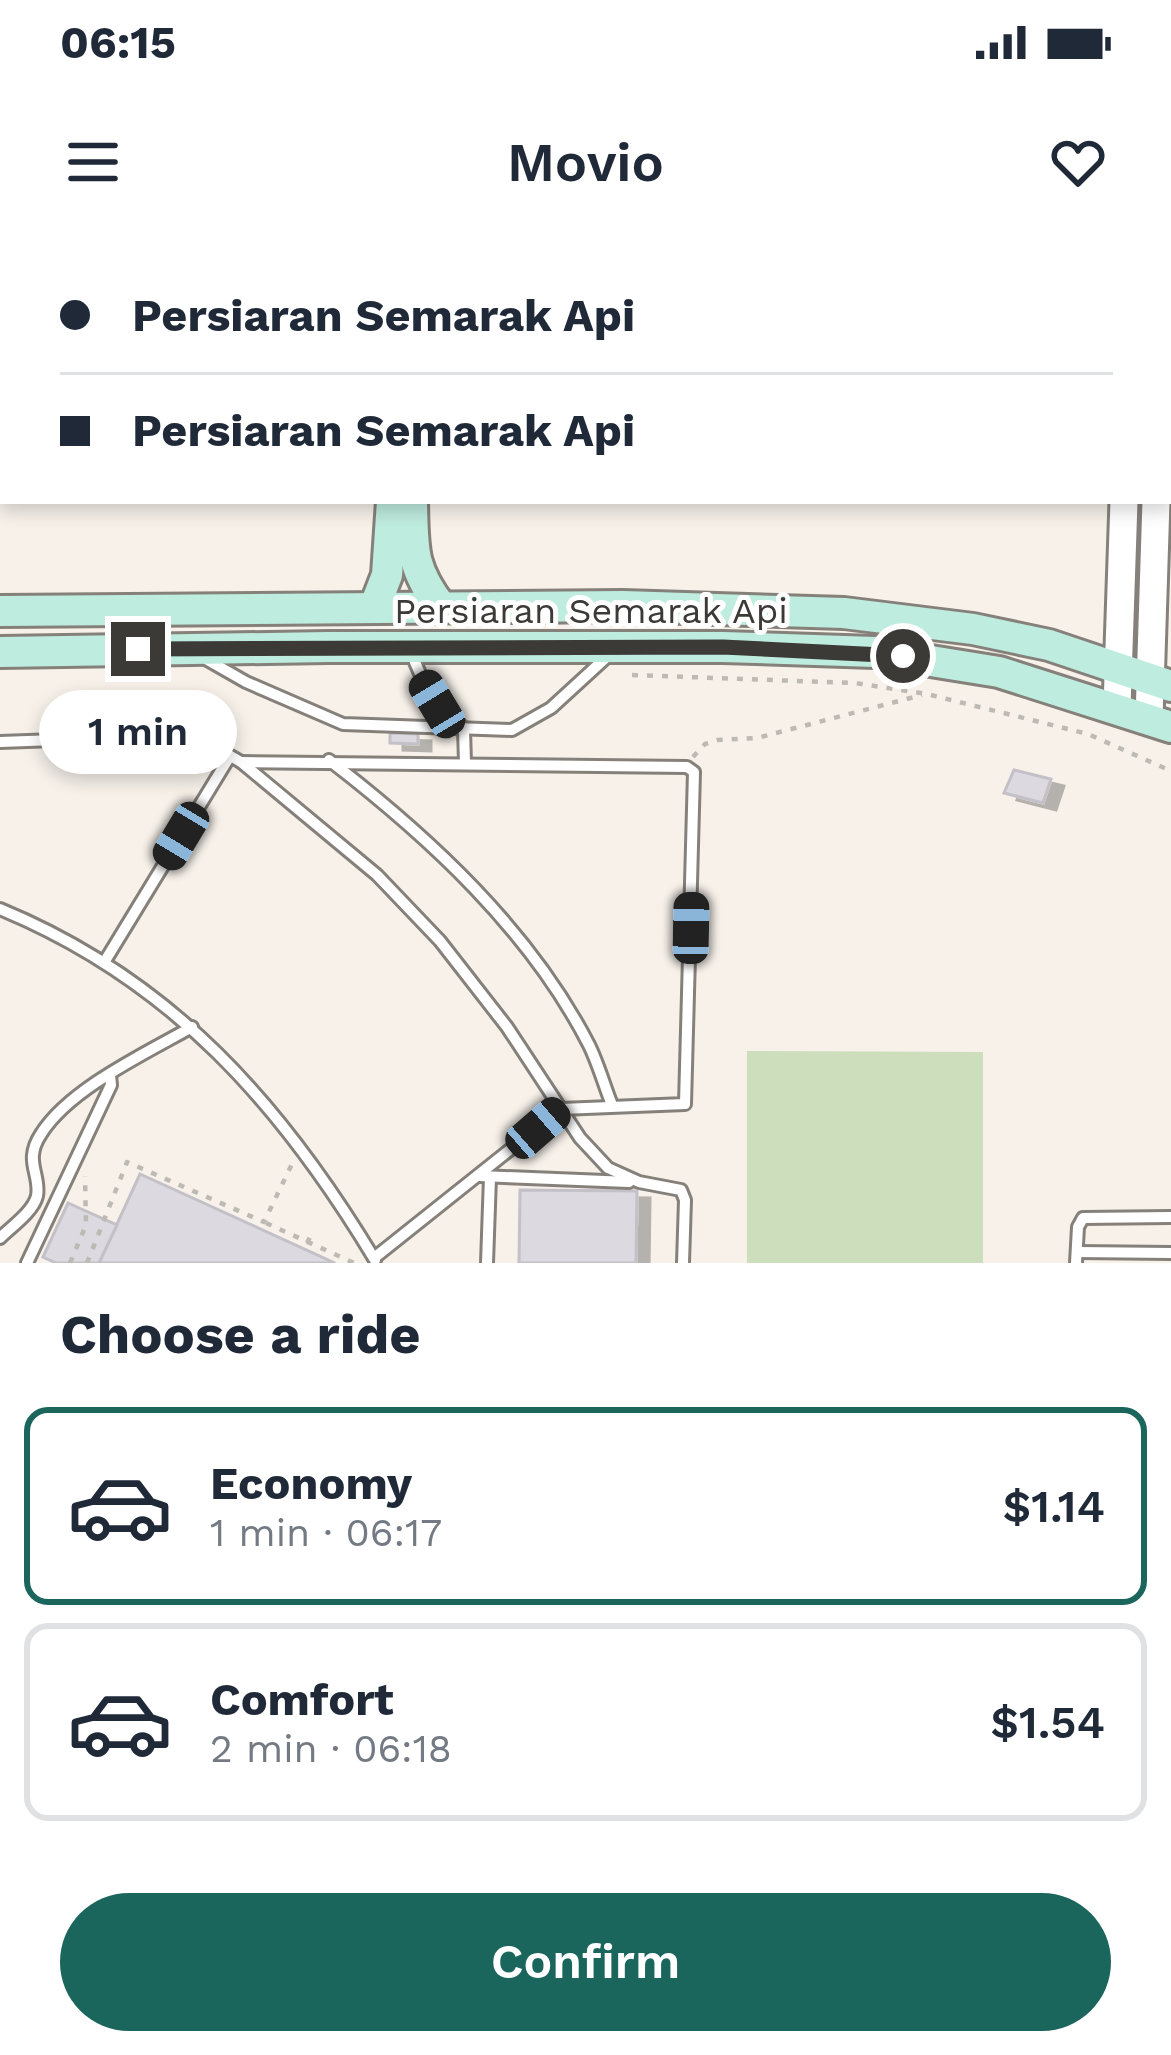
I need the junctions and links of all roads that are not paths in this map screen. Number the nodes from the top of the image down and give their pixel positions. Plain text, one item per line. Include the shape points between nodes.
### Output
1 (400, 240) edge
2 (428, 240) edge
3 (392, 504) edge
4 (412, 504) edge
5 (1124, 504) edge
6 (1156, 504) edge
7 (375, 606) junction
8 (441, 607) junction
9 (0, 611) edge
10 (184, 647) junction
11 (411, 648) junction
12 (0, 652) edge
13 (625, 661) junction
14 (1120, 668) junction
15 (1161, 683) edge
16 (1117, 707) junction
17 (1160, 723) edge
18 (464, 729) junction
19 (0, 742) edge
20 (235, 759) junction
21 (328, 760) junction
22 (465, 763) junction
23 (0, 909) edge
24 (105, 961) junction
25 (192, 1028) junction
26 (110, 1075) junction
27 (612, 1105) junction
28 (561, 1108) junction
29 (484, 1176) junction
30 (639, 1182) junction
31 (0, 1215) edge
32 (1171, 1216) edge
33 (14, 1225) junction
34 (0, 1238) edge
35 (1171, 1253) edge
36 (1077, 1257) edge
37 (375, 1260) edge
38 (27, 1263) edge
39 (487, 1263) edge
40 (683, 1263) edge

1 - 2 main road
3 - 7 main road via 387,574
4 - 8 main road via 418,576
5 - 14 street
6 - 15 street
7 - 8 main road, Persiaran Semarak Api
7 - 9 main road, Persiaran Semarak Api
8 - 14 main road, Persiaran Semarak Api via 844,613 973,629
10 - 11 main road, Persiaran Semarak Api
10 - 12 main road, Persiaran Semarak Api
10 - 18 lane via 343,724
11 - 13 main road, Persiaran Semarak Api
11 - 18 lane via 437,704
13 - 16 main road, Persiaran Semarak Api via 875,652 999,672
13 - 18 lane via 532,722
14 - 15 main road, Persiaran Semarak Api
14 - 16 street
15 - 17 street
16 - 17 main road, Persiaran Semarak Api
18 - 22 lane
19 - 20 lane via 194,735
20 - 21 lane
20 - 24 lane
20 - 28 lane via 377,875 440,941
21 - 22 lane
21 - 27 lane via 456,869 509,931 556,989
22 - 27 lane via 694,772 685,1104
23 - 24 lane
24 - 25 lane
25 - 26 lane
25 - 37 lane via 241,1072
26 - 33 lane via 42,1132 33,1151 37,1196
26 - 38 lane
27 - 28 lane
28 - 29 lane
28 - 30 lane via 608,1168
29 - 30 lane
29 - 37 lane
29 - 39 lane
30 - 40 lane via 681,1190
31 - 33 lane
32 - 36 lane via 1083,1218
33 - 34 lane
35 - 36 lane

